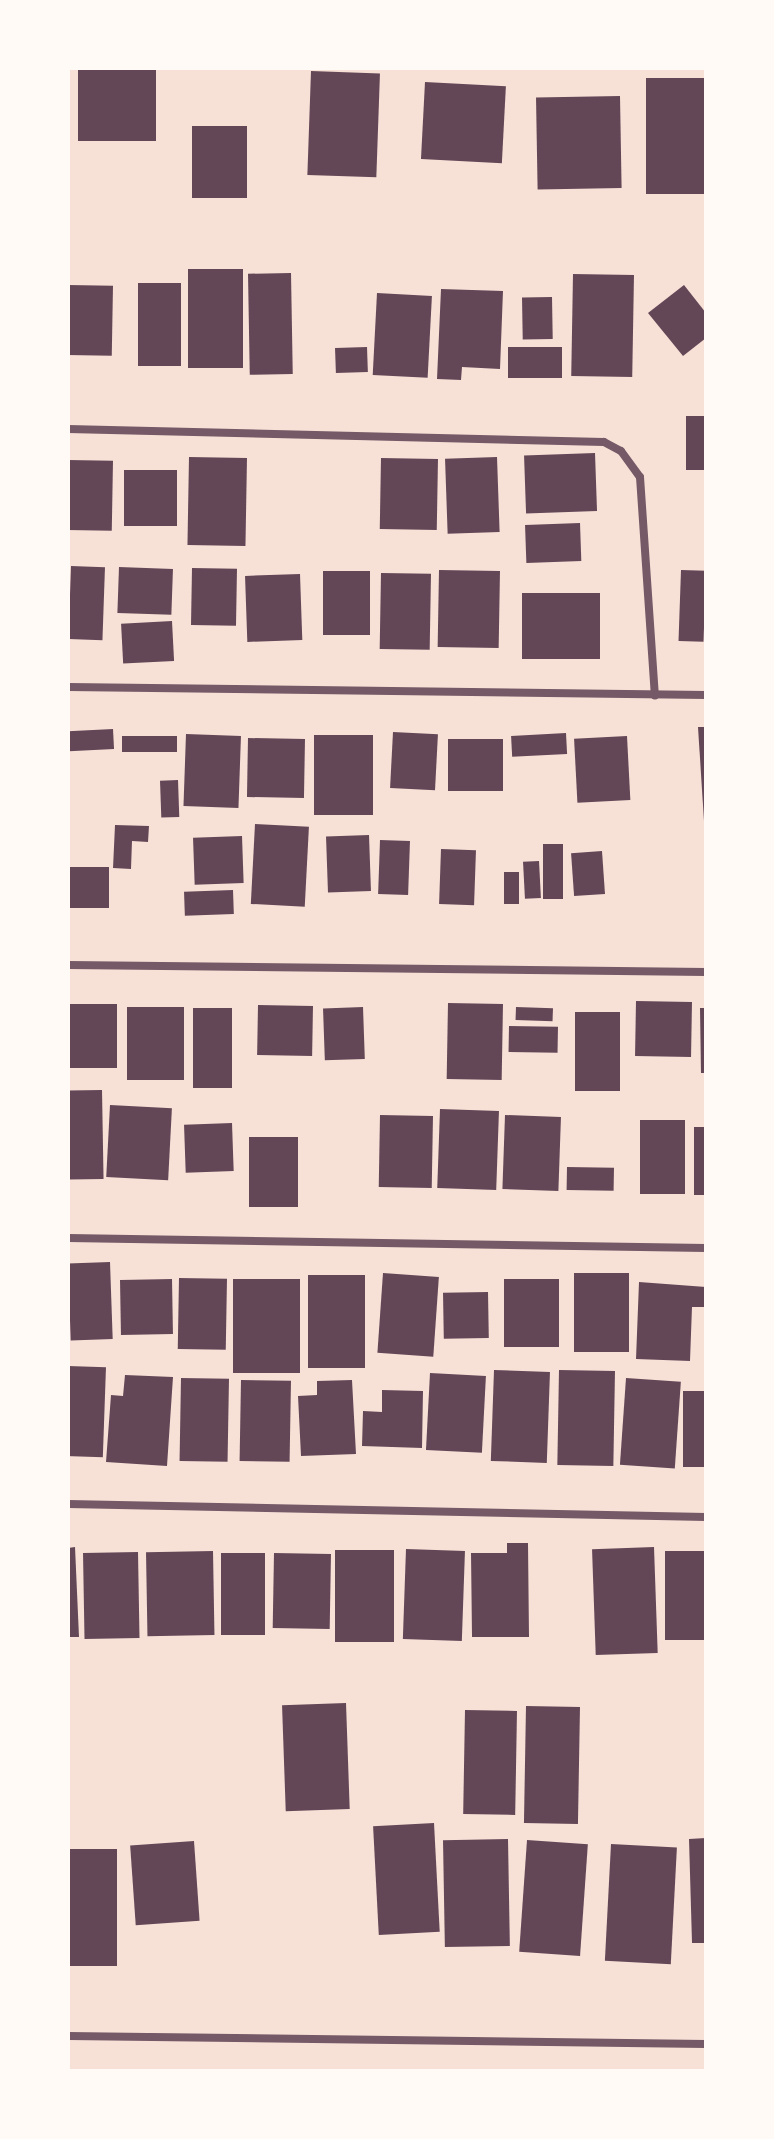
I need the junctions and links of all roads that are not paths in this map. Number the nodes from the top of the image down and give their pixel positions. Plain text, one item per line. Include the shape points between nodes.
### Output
1 (68, 429) edge
2 (68, 687) edge
3 (655, 695) junction
4 (706, 695) edge
5 (68, 965) edge
6 (706, 972) edge
7 (68, 1238) edge
8 (706, 1248) edge
9 (68, 1504) edge
10 (706, 1517) edge
11 (68, 2036) edge
12 (706, 2044) edge

1 - 3 street via 604,442 621,451 640,477
2 - 3 street
3 - 4 street
5 - 6 street
7 - 8 street
9 - 10 street
11 - 12 street

